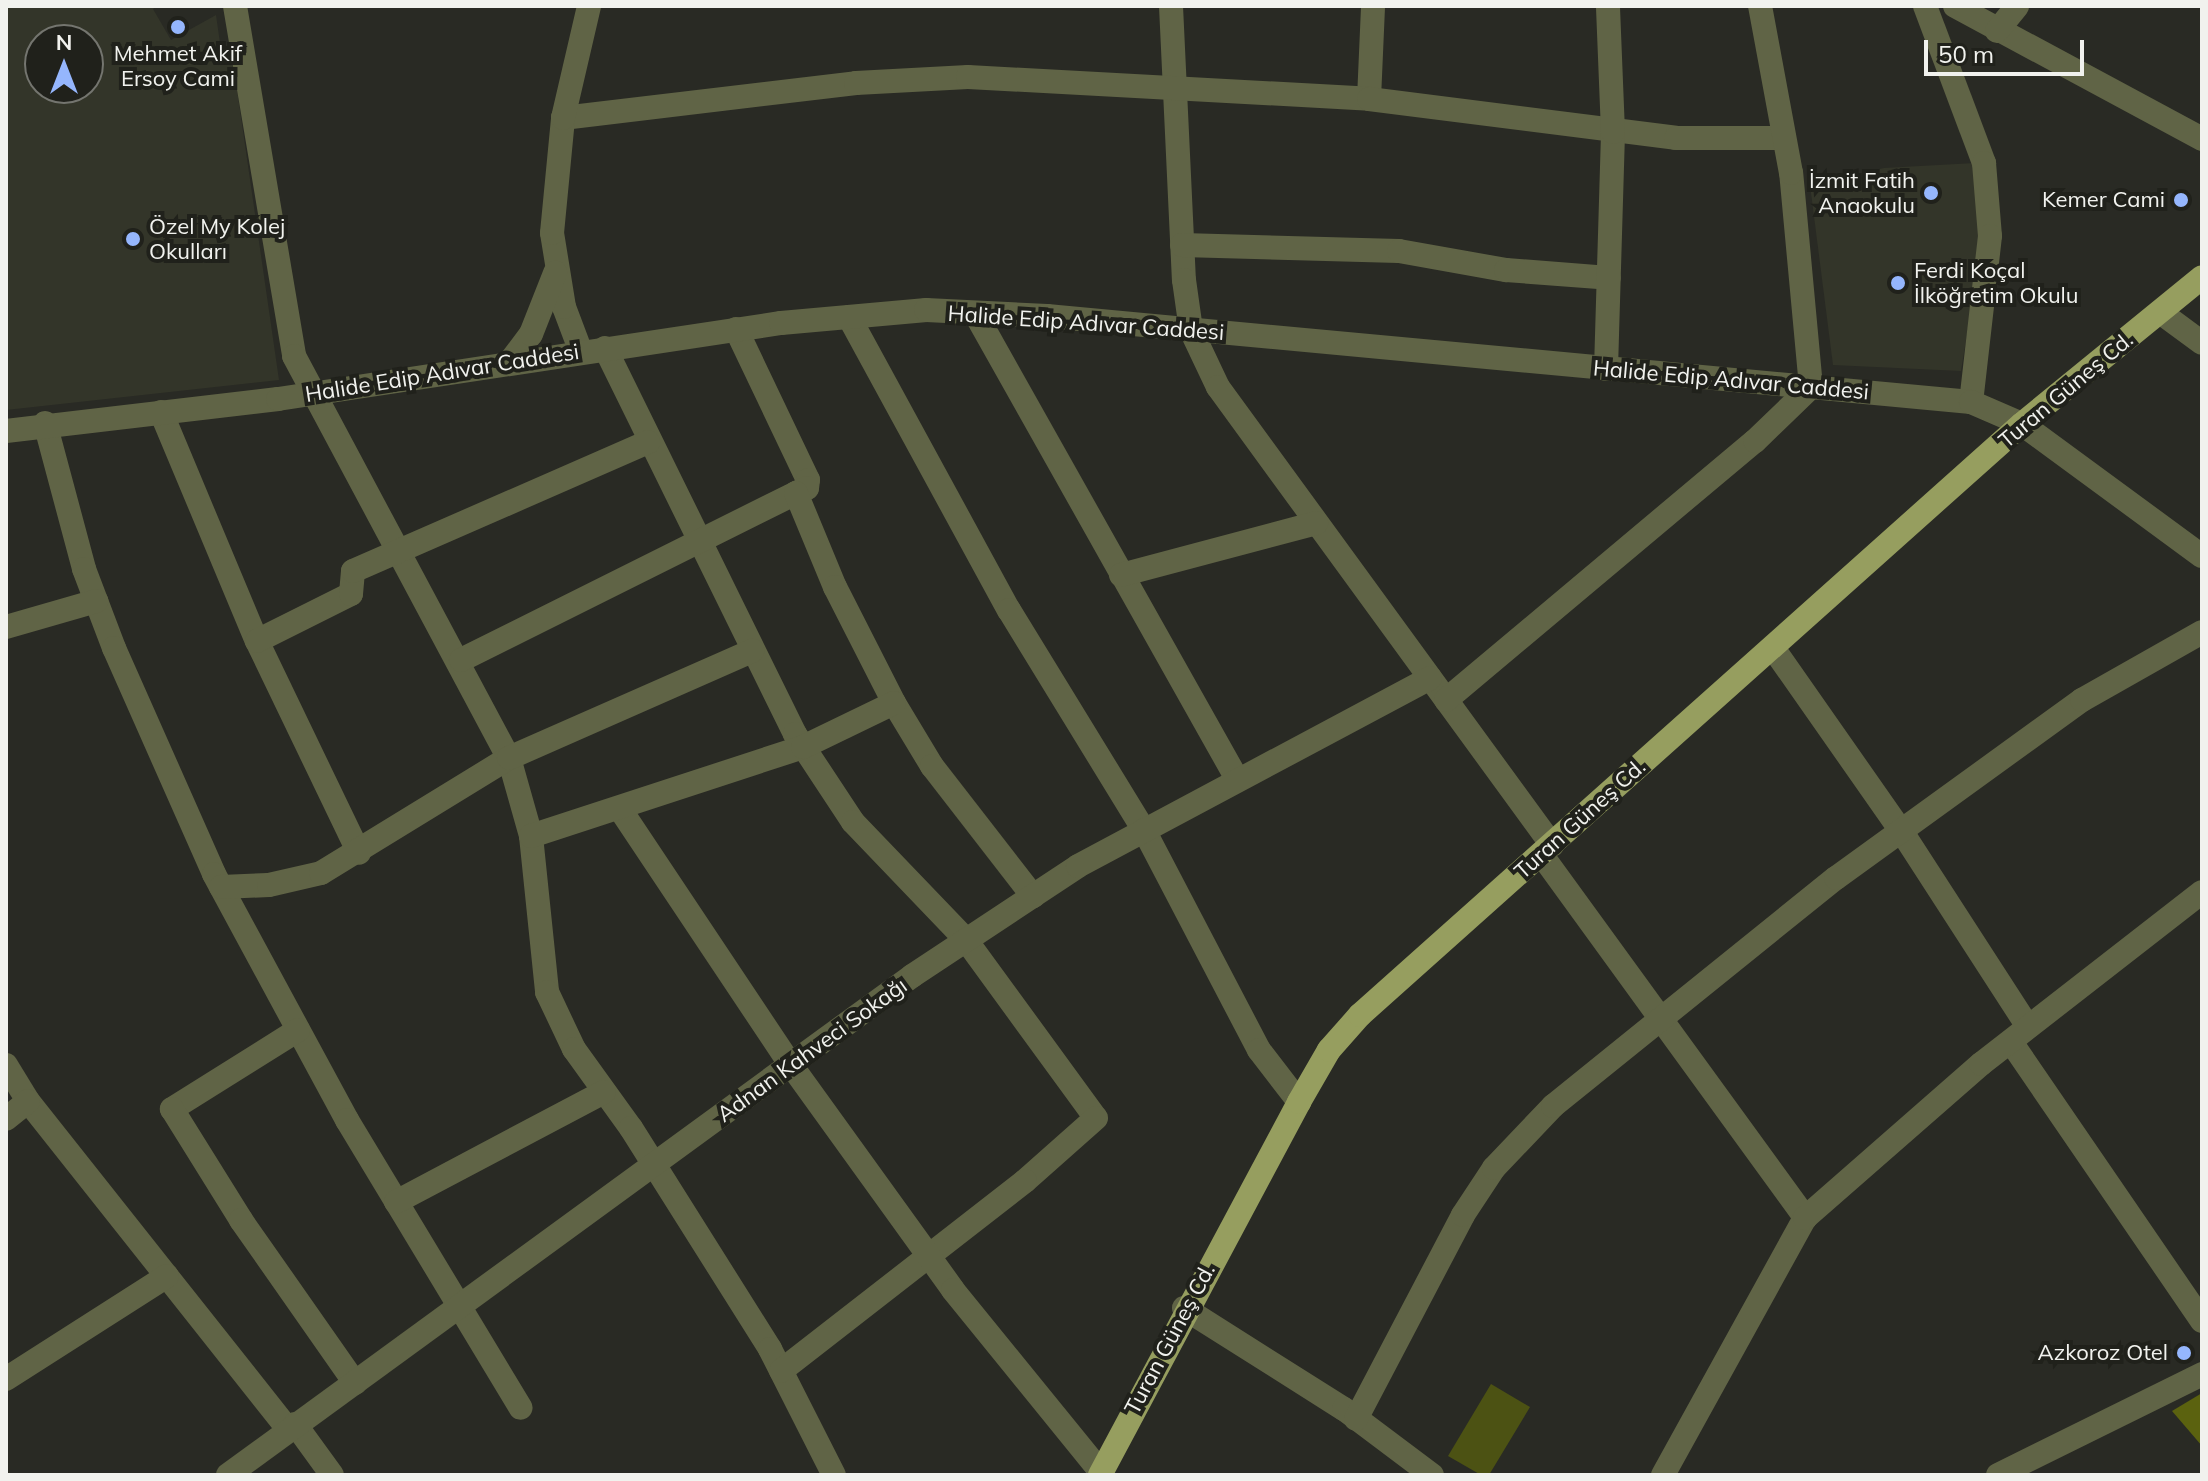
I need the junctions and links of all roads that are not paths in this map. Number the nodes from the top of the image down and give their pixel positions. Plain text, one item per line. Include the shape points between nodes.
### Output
1 (235, 6) edge
2 (589, 6) edge
3 (1171, 6) edge
4 (1373, 6) edge
5 (1608, 6) edge
6 (1760, 6) edge
7 (1925, 6) edge
8 (1955, 6) edge
9 (2017, 6) edge
10 (1997, 31) junction
11 (1174, 88) junction
12 (1369, 99) junction
13 (563, 118) junction
14 (1613, 132) junction
15 (1784, 138) junction
16 (2202, 139) edge
17 (1182, 245) junction
18 (556, 270) junction
19 (2202, 277) edge
20 (1609, 278) junction
21 (2160, 312) junction
22 (975, 313) junction
23 (849, 317) junction
24 (736, 329) junction
25 (1191, 330) junction
26 (2202, 343) edge
27 (605, 348) junction
28 (581, 352) junction
29 (509, 363) junction
30 (1606, 369) junction
31 (1811, 387) junction
32 (315, 393) junction
33 (1971, 402) junction
34 (161, 412) junction
35 (45, 423) junction
36 (2022, 424) junction
37 (6, 431) edge
38 (648, 442) junction
39 (796, 493) junction
40 (1316, 523) junction
41 (698, 539) junction
42 (400, 547) junction
43 (2202, 556) edge
44 (1121, 575) junction
45 (96, 601) junction
46 (6, 627) edge
47 (2202, 632) edge
48 (257, 641) junction
49 (1773, 648) junction
50 (752, 651) junction
51 (461, 660) junction
52 (1430, 678) junction
53 (1446, 700) junction
54 (894, 703) junction
55 (803, 747) junction
56 (509, 758) junction
57 (1237, 779) junction
58 (620, 809) junction
59 (1144, 830) junction
60 (1902, 832) junction
61 (531, 836) junction
62 (1547, 849) junction
63 (359, 853) junction
64 (221, 887) junction
65 (2202, 892) edge
66 (1033, 896) junction
67 (966, 940) junction
68 (1661, 1022) junction
69 (298, 1030) junction
70 (2019, 1035) junction
71 (6, 1065) edge
72 (791, 1065) junction
73 (604, 1092) junction
74 (28, 1101) junction
75 (1299, 1102) junction
76 (6, 1119) edge
77 (654, 1166) junction
78 (396, 1202) junction
79 (1805, 1218) junction
80 (928, 1256) junction
81 (167, 1276) junction
82 (460, 1306) junction
83 (1184, 1308) junction
84 (2202, 1321) edge
85 (781, 1371) junction
86 (2202, 1374) edge
87 (6, 1379) edge
88 (355, 1383) junction
89 (521, 1408) dead end
90 (1356, 1419) junction
91 (292, 1426) junction
92 (1424, 1473) edge
93 (1100, 1474) edge
94 (228, 1475) edge
95 (332, 1475) edge
96 (834, 1475) edge
97 (1663, 1475) edge
98 (1998, 1475) edge

1 - 32 street via 289,338
2 - 13 street
3 - 11 street
4 - 12 street
5 - 14 street
6 - 15 street
7 - 33 street via 1984,163 1990,236
8 - 10 street
9 - 10 street
10 - 16 street
11 - 12 street
11 - 13 street via 934,77 688,100
11 - 17 street
12 - 14 street
13 - 18 street via 552,233
14 - 15 street via 1739,141
14 - 20 street
15 - 31 street
17 - 20 street via 1399,251 1506,270
17 - 25 street
18 - 28 street
18 - 29 street via 531,334
19 - 21 main road, Turan Güneş Cd.
20 - 30 street
21 - 26 street
21 - 36 main road, Turan Güneş Cd.
22 - 23 street, Halide Edip Adıvar Caddesi
22 - 25 street, Halide Edip Adıvar Caddesi
22 - 44 street
23 - 24 street, Halide Edip Adıvar Caddesi
23 - 59 street via 1009,610
24 - 27 street, Halide Edip Adıvar Caddesi
24 - 39 street via 808,480 807,488
25 - 30 street, Halide Edip Adıvar Caddesi
25 - 40 street via 1218,387
27 - 28 street, Halide Edip Adıvar Caddesi
27 - 38 street
28 - 29 street, Halide Edip Adıvar Caddesi
29 - 32 street, Halide Edip Adıvar Caddesi
30 - 31 street, Halide Edip Adıvar Caddesi
31 - 33 street, Halide Edip Adıvar Caddesi
31 - 53 street via 1637,542
32 - 34 street, Halide Edip Adıvar Caddesi
32 - 42 street
33 - 36 street, Halide Edip Adıvar Caddesi
34 - 35 street, Halide Edip Adıvar Caddesi
34 - 48 street
35 - 37 street, Halide Edip Adıvar Caddesi
35 - 45 street
36 - 43 street, Halide Edip Adıvar Caddesi
36 - 49 main road, Turan Güneş Cd.
38 - 41 street
38 - 42 street
39 - 41 street
39 - 54 street via 841,599
40 - 44 street
40 - 52 street
41 - 50 street
41 - 51 street
42 - 48 street via 353,571 351,594
42 - 51 street
44 - 57 street
45 - 46 street
45 - 64 street via 163,766
47 - 60 street via 2082,700
48 - 63 street
49 - 60 street
49 - 62 main road, Turan Güneş Cd.
50 - 55 street
50 - 56 street
51 - 56 street
52 - 53 street
52 - 57 street, Adnan Kahveci Sokağı
53 - 62 street
54 - 55 street
54 - 66 street via 932,766
55 - 58 street
55 - 67 street via 853,822
56 - 61 street
56 - 63 street
57 - 59 street, Adnan Kahveci Sokağı
58 - 61 street
58 - 72 street
59 - 66 street, Adnan Kahveci Sokağı
59 - 75 street via 1259,1050
60 - 68 street via 1836,878
60 - 70 street
61 - 73 street via 547,990 574,1049
62 - 68 street
62 - 75 main road, Turan Güneş Cd. via 1360,1015 1329,1050
63 - 64 street via 308,876 269,885
64 - 69 street
65 - 70 street
66 - 67 street, Adnan Kahveci Sokağı
67 - 72 street, Adnan Kahveci Sokağı
67 - 80 street via 1096,1118
68 - 79 street
68 - 90 street via 1553,1106 1494,1168 1400,1328
69 - 78 street
69 - 88 street via 172,1109 241,1220
70 - 79 street
70 - 84 street
71 - 74 street
72 - 77 street, Adnan Kahveci Sokağı
72 - 80 street
73 - 77 street
73 - 78 street
74 - 76 street
74 - 81 street
75 - 83 main road, Turan Güneş Cd.
77 - 82 street, Adnan Kahveci Sokağı
77 - 85 street
78 - 82 street
79 - 97 street
80 - 85 street
80 - 93 street
81 - 87 street
81 - 91 street
82 - 88 street, Adnan Kahveci Sokağı
82 - 89 street
83 - 90 street
83 - 93 main road, Turan Güneş Cd.
85 - 96 street
86 - 98 street
88 - 91 street, Adnan Kahveci Sokağı
90 - 92 street
91 - 94 street, Adnan Kahveci Sokağı
91 - 95 street

